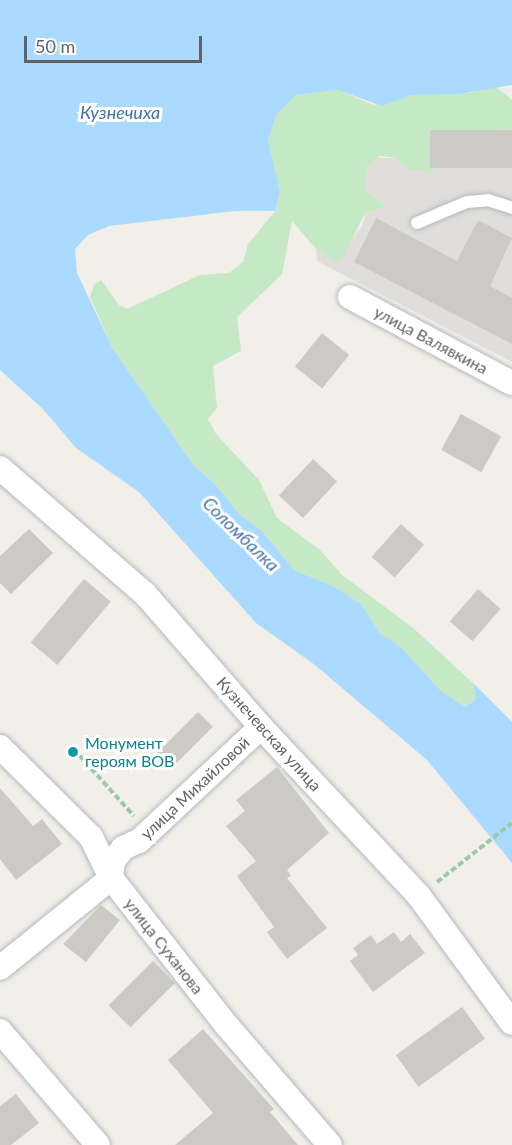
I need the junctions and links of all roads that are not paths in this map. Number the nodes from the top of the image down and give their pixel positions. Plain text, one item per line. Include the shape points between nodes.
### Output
1 (512, 208) edge
2 (417, 222) dead end
3 (350, 297) dead end
4 (512, 383) edge
5 (0, 468) edge
6 (261, 727) junction
7 (0, 747) edge
8 (111, 878) junction
9 (0, 968) edge
10 (512, 1023) edge
11 (0, 1030) edge
12 (98, 1145) edge
13 (330, 1145) edge

1 - 2 lane via 488,200 467,202
3 - 4 street, улица Валявкина
5 - 6 street, Кузнечевская улица via 145,594
6 - 8 street, улица Михайловой via 149,832 123,848 113,861
6 - 10 street, Кузнечевская улица via 419,896
7 - 8 street, улица Суханова via 91,837
8 - 9 street
8 - 13 street, улица Суханова via 228,1028
11 - 12 street

